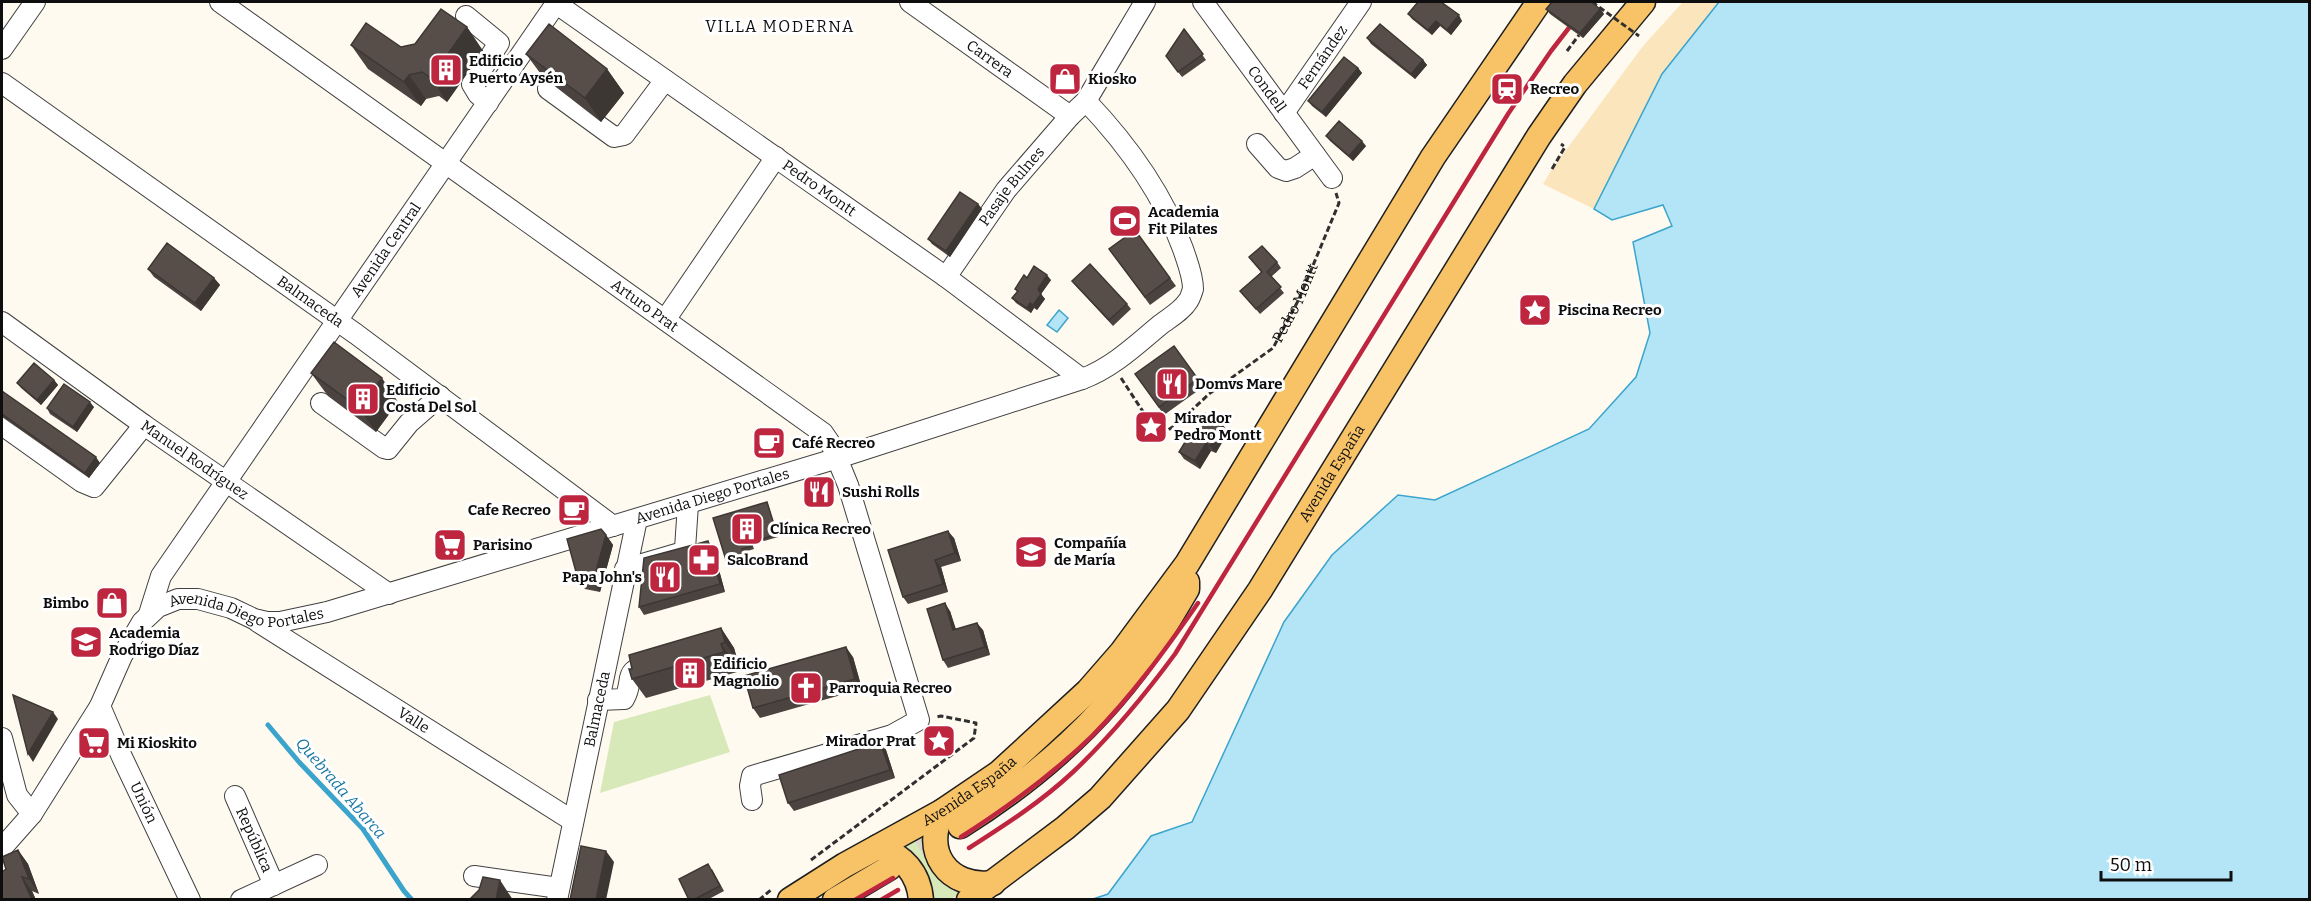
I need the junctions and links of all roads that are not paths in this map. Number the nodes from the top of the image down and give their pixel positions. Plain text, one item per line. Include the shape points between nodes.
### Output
1 (35, 2) edge
2 (220, 2) edge
3 (556, 2) edge
4 (910, 2) edge
5 (1145, 2) edge
6 (1203, 2) edge
7 (1361, 2) edge
8 (1539, 2) edge
9 (1643, 2) edge
10 (466, 16) dead end
11 (2, 49) edge
12 (665, 80) junction
13 (2, 83) edge
14 (548, 89) edge
15 (1086, 101) junction
16 (488, 103) junction
17 (1284, 113) junction
18 (1070, 116) junction
19 (1257, 144) dead end
20 (1315, 155) junction
21 (776, 157) junction
22 (446, 163) junction
23 (1332, 177) road end
24 (946, 277) junction
25 (337, 320) junction
26 (665, 320) junction
27 (2, 322) edge
28 (1082, 379) junction
29 (440, 396) junction
30 (321, 403) edge
31 (144, 424) junction
32 (2, 426) edge
33 (838, 458) junction
34 (226, 481) junction
35 (688, 504) junction
36 (637, 519) junction
37 (613, 526) junction
38 (175, 556) junction
39 (625, 569) junction
40 (389, 594) junction
41 (190, 598) junction
42 (149, 614) junction
43 (254, 620) junction
44 (670, 658) edge
45 (598, 700) junction
46 (100, 706) junction
47 (2, 738) edge
48 (235, 796) dead end
49 (752, 800) dead end
50 (32, 814) junction
51 (952, 818) junction
52 (573, 821) junction
53 (2, 848) edge
54 (884, 857) junction
55 (317, 865) dead end
56 (474, 876) dead end
57 (993, 883) junction
58 (274, 885) junction
59 (784, 892) edge
60 (558, 894) edge
61 (190, 900) edge
62 (241, 900) edge
63 (835, 900) edge
64 (921, 900) edge
65 (969, 900) edge

1 - 11 street
2 - 22 street, Arturo Prat
3 - 12 street, Pedro Montt
3 - 16 street, Avenida Central
4 - 18 street, Carrera
5 - 15 street
6 - 17 street, Condell
7 - 17 street, Fernández
8 - 51 main road, Avenida España via 1433,157 1187,564 1088,691
9 - 57 main road, Avenida España via 1575,84 1539,136 1260,590 1178,710 1100,798
10 - 16 street via 499,43 472,84
12 - 14 street via 620,137 614,137
12 - 21 street, Pedro Montt
13 - 25 street, Balmaceda
15 - 18 street, Pasaje Bulnes
15 - 28 street, Avenida Diego Portales via 1146,176 1176,229 1190,267 1193,290 1175,314 1111,364
16 - 22 street, Avenida Central
17 - 20 street, Condell
18 - 24 street, Pasaje Bulnes via 1006,190
19 - 20 street via 1278,168 1286,171
20 - 23 street, Condell
21 - 24 street, Pedro Montt
21 - 26 street
22 - 25 street, Avenida Central
22 - 26 street, Arturo Prat
24 - 28 street, Pedro Montt
25 - 29 street, Balmaceda
25 - 34 street, Avenida Central
26 - 33 street, Arturo Prat via 823,433
27 - 31 street, Manuel Rodríguez
28 - 33 street, Avenida Diego Portales
29 - 30 street via 409,423 388,449
29 - 37 street, Balmaceda
31 - 32 street via 94,488
31 - 34 street, Manuel Rodríguez
33 - 35 street, Avenida Diego Portales
33 - 49 street, Arturo Prat via 877,558 919,720 892,735 752,776
34 - 38 street, Avenida Central
34 - 40 street, Manuel Rodríguez
35 - 36 street, Avenida Diego Portales
35 - 39 street via 683,552
36 - 37 street, Avenida Diego Portales
36 - 39 street, Balmaceda
37 - 40 street, Avenida Diego Portales
38 - 41 street via 174,571 180,588
38 - 42 street, Avenida Central via 161,576
39 - 45 street, Balmaceda
40 - 43 street, Avenida Diego Portales via 293,620
41 - 42 street, Avenida Diego Portales via 168,602
41 - 43 street, Avenida Diego Portales via 231,608
42 - 46 street, Avenida Diego Portales via 122,656
43 - 52 street, Valle
44 - 45 street via 637,666 628,679 624,699
45 - 52 street, Balmaceda
46 - 50 street, Avenida Diego Portales
46 - 61 street, Unión
47 - 50 street via 17,795
48 - 58 street, República
50 - 53 street, Avenida Diego Portales
51 - 54 main road, Avenida España
51 - 57 main road via 935,829 934,839 944,866 971,884
52 - 60 street, Balmaceda
54 - 59 main road, Avenida España
54 - 63 main road, Avenida España
54 - 64 main road via 897,856 905,863 917,880
55 - 58 street, República
56 - 60 street
57 - 65 main road, Avenida España
58 - 62 street, República

